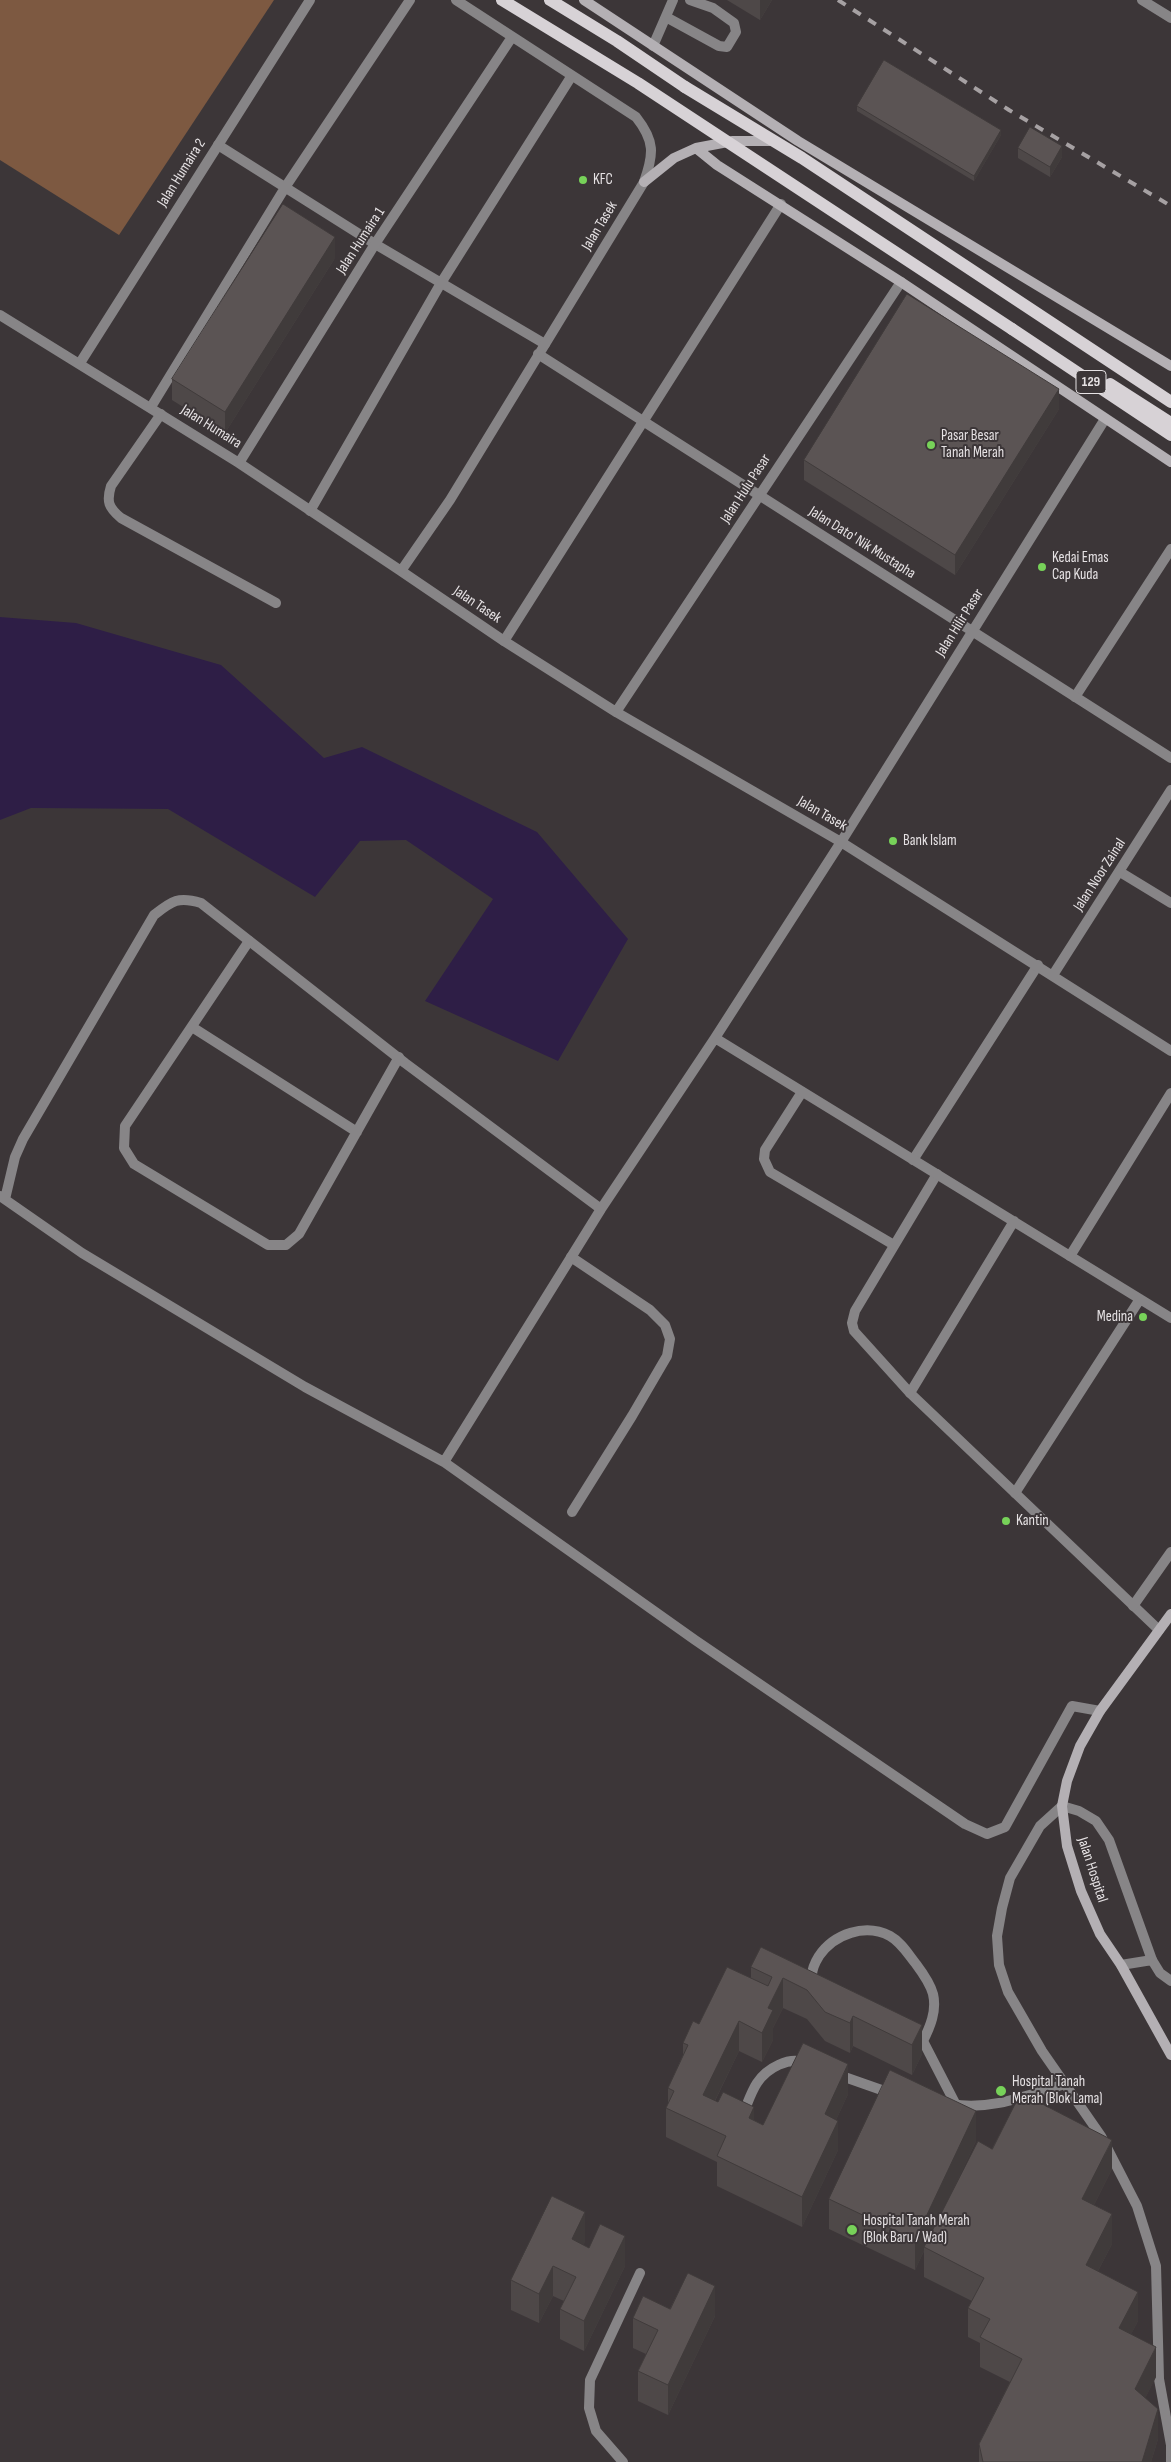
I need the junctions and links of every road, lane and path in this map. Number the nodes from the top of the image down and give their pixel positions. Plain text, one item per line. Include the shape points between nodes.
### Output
1 (310, 0) edge
2 (410, 0) edge
3 (456, 0) edge
4 (502, 0) edge
5 (550, 0) edge
6 (584, 0) edge
7 (673, 0) edge
8 (690, 0) edge
9 (1142, 0) edge
10 (666, 17) junction
11 (1171, 18) edge
12 (512, 37) junction
13 (653, 46) junction
14 (571, 77) junction
15 (798, 141) junction
16 (218, 145) junction
17 (696, 148) junction
18 (644, 182) junction
19 (286, 186) junction
20 (781, 204) junction
21 (375, 244) junction
22 (901, 282) junction
23 (441, 283) junction
24 (0, 315) edge
25 (1012, 329) junction
26 (545, 344) junction
27 (538, 354) junction
28 (80, 363) junction
29 (1171, 366) edge
30 (1171, 402) edge
31 (151, 407) junction
32 (161, 414) junction
33 (1105, 419) junction
34 (644, 423) junction
35 (1171, 423) edge
36 (1171, 435) edge
37 (1171, 462) edge
38 (239, 463) junction
39 (759, 496) junction
40 (310, 511) junction
41 (1171, 549) edge
42 (401, 571) junction
43 (276, 603) dead end
44 (973, 630) junction
45 (504, 641) junction
46 (1075, 698) junction
47 (616, 712) junction
48 (1171, 758) edge
49 (1171, 790) edge
50 (841, 842) junction
51 (1120, 872) junction
52 (1171, 903) edge
53 (249, 941) junction
54 (1038, 965) junction
55 (1053, 975) junction
56 (192, 1027) junction
57 (715, 1038) junction
58 (1171, 1051) edge
59 (399, 1057) junction
60 (802, 1092) junction
61 (1171, 1093) edge
62 (357, 1132) junction
63 (914, 1160) junction
64 (938, 1174) junction
65 (2, 1197) edge
66 (601, 1209) junction
67 (1014, 1221) junction
68 (894, 1245) junction
69 (571, 1256) junction
70 (1070, 1256) junction
71 (1140, 1299) junction
72 (1171, 1318) edge
73 (910, 1393) junction
74 (444, 1462) junction
75 (1015, 1493) junction
76 (572, 1512) dead end
77 (1171, 1552) edge
78 (1133, 1606) junction
79 (1171, 1614) edge
80 (1159, 1630) junction
81 (1100, 1711) junction
82 (1062, 1806) junction
83 (1152, 1960) junction
84 (1121, 1966) junction
85 (1171, 1981) edge
86 (817, 1991) edge
87 (1171, 2056) edge
88 (1064, 2084) junction
89 (902, 2096) edge
90 (938, 2102) edge
91 (956, 2105) junction
92 (738, 2124) edge
93 (640, 2273) dead end
94 (623, 2462) edge
95 (1171, 2462) edge

1 - 16 street, Jalan Humaira 2
2 - 19 street
3 - 12 street, Jalan Tasek
4 - 25 main road, bridge via 638,83
5 - 30 main road, bridge via 802,158
6 - 13 main road
7 - 10 street
8 - 10 street via 713,8 734,23 736,32 727,47 719,46
9 - 11 street
10 - 13 street
12 - 14 street, Jalan Tasek
12 - 21 street, Jalan Humaira 1
13 - 15 main road
14 - 18 street, Jalan Tasek via 636,117 648,132 650,166
14 - 23 street
15 - 17 main road via 733,141
15 - 29 main road
16 - 19 street
16 - 28 street, Jalan Humaira 2
17 - 18 main road via 674,158
17 - 20 main road via 717,165
18 - 26 street, Jalan Tasek
19 - 21 street
19 - 31 street
20 - 22 main road
20 - 34 street
21 - 23 street
21 - 38 street, Jalan Humaira 1
22 - 33 main road
22 - 39 street, Jalan Hulu Pasar
23 - 26 street
23 - 40 street
24 - 28 street, Jalan Humaira
25 - 35 main road via 1075,363
25 - 36 main road, 129
26 - 27 street, Jalan Tasek
27 - 34 street, Jalan Dato' Nik Mustapha
27 - 42 street, Jalan Tasek via 450,500
28 - 31 street, Jalan Humaira
31 - 32 street, Jalan Humaira
32 - 38 street, Jalan Humaira
32 - 43 street via 111,486 107,498 111,509
33 - 37 main road
33 - 44 street, Jalan Hilir Pasar
34 - 39 street, Jalan Dato' Nik Mustapha
34 - 45 street
38 - 40 street, Jalan Humaira
39 - 44 street, Jalan Dato' Nik Mustapha
39 - 47 street, Jalan Hulu Pasar
40 - 42 street, Jalan Humaira
41 - 46 street
42 - 45 street, Jalan Tasek
44 - 46 street, Jalan Dato' Nik Mustapha
44 - 50 street, Jalan Hilir Pasar
45 - 47 street, Jalan Tasek
46 - 48 street, Jalan Dato' Nik Mustapha
47 - 50 street, Jalan Tasek
49 - 51 street, Jalan Noor Zainal
50 - 54 street, Jalan Tasek
50 - 57 street, Jalan Hilir Pasar
51 - 52 street
51 - 55 street, Jalan Noor Zainal
53 - 56 street
53 - 59 street
53 - 65 street via 201,903 186,898 170,902 154,915 23,1139
54 - 55 street, Jalan Tasek
54 - 63 street
55 - 58 street, Jalan Tasek
56 - 62 street
56 - 62 street via 125,1126 124,1148 134,1164 268,1245 286,1245 299,1234
57 - 60 street
57 - 66 street, Jalan Hilir Pasar
59 - 62 street
59 - 66 street
60 - 63 street
60 - 68 street via 765,1150 764,1160 770,1172
61 - 70 street
63 - 64 street
64 - 67 street
64 - 68 street
65 - 74 street via 82,1252 297,1382
66 - 69 street, Jalan Hilir Pasar
67 - 70 street
67 - 73 street
68 - 73 street via 854,1311 852,1323 854,1331
69 - 74 street, Jalan Hilir Pasar
69 - 76 street via 650,1310 665,1325 670,1339 666,1356
70 - 71 street
71 - 72 street
71 - 75 street
73 - 75 street
74 - 81 street via 703,1645 965,1824 987,1834 1004,1827 1072,1706
75 - 78 street
77 - 78 street
78 - 80 street
79 - 80 main road, Jalan Hospital
80 - 81 main road, Jalan Hospital
81 - 82 main road, Jalan Hospital via 1080,1746
82 - 83 street via 1080,1811 1096,1821 1109,1840
82 - 84 main road, Jalan Hospital via 1066,1846 1081,1890 1100,1934
82 - 88 street via 1040,1826 1010,1878 997,1936 999,1965 1008,1992
83 - 84 street
83 - 85 street via 1160,1973
84 - 87 main road, Jalan Hospital
86 - 91 street via 811,1979 815,1962 825,1947 846,1933 872,1930 890,1936 904,1947 933,1993 934,2010 918,2039
88 - 91 street via 990,2105
88 - 95 street via 1101,2136 1137,2206 1156,2266 1158,2379 1171,2445
89 - 92 street via 801,2061 786,2062 773,2068 758,2082
90 - 91 street
93 - 94 street via 590,2380 589,2408 596,2431

